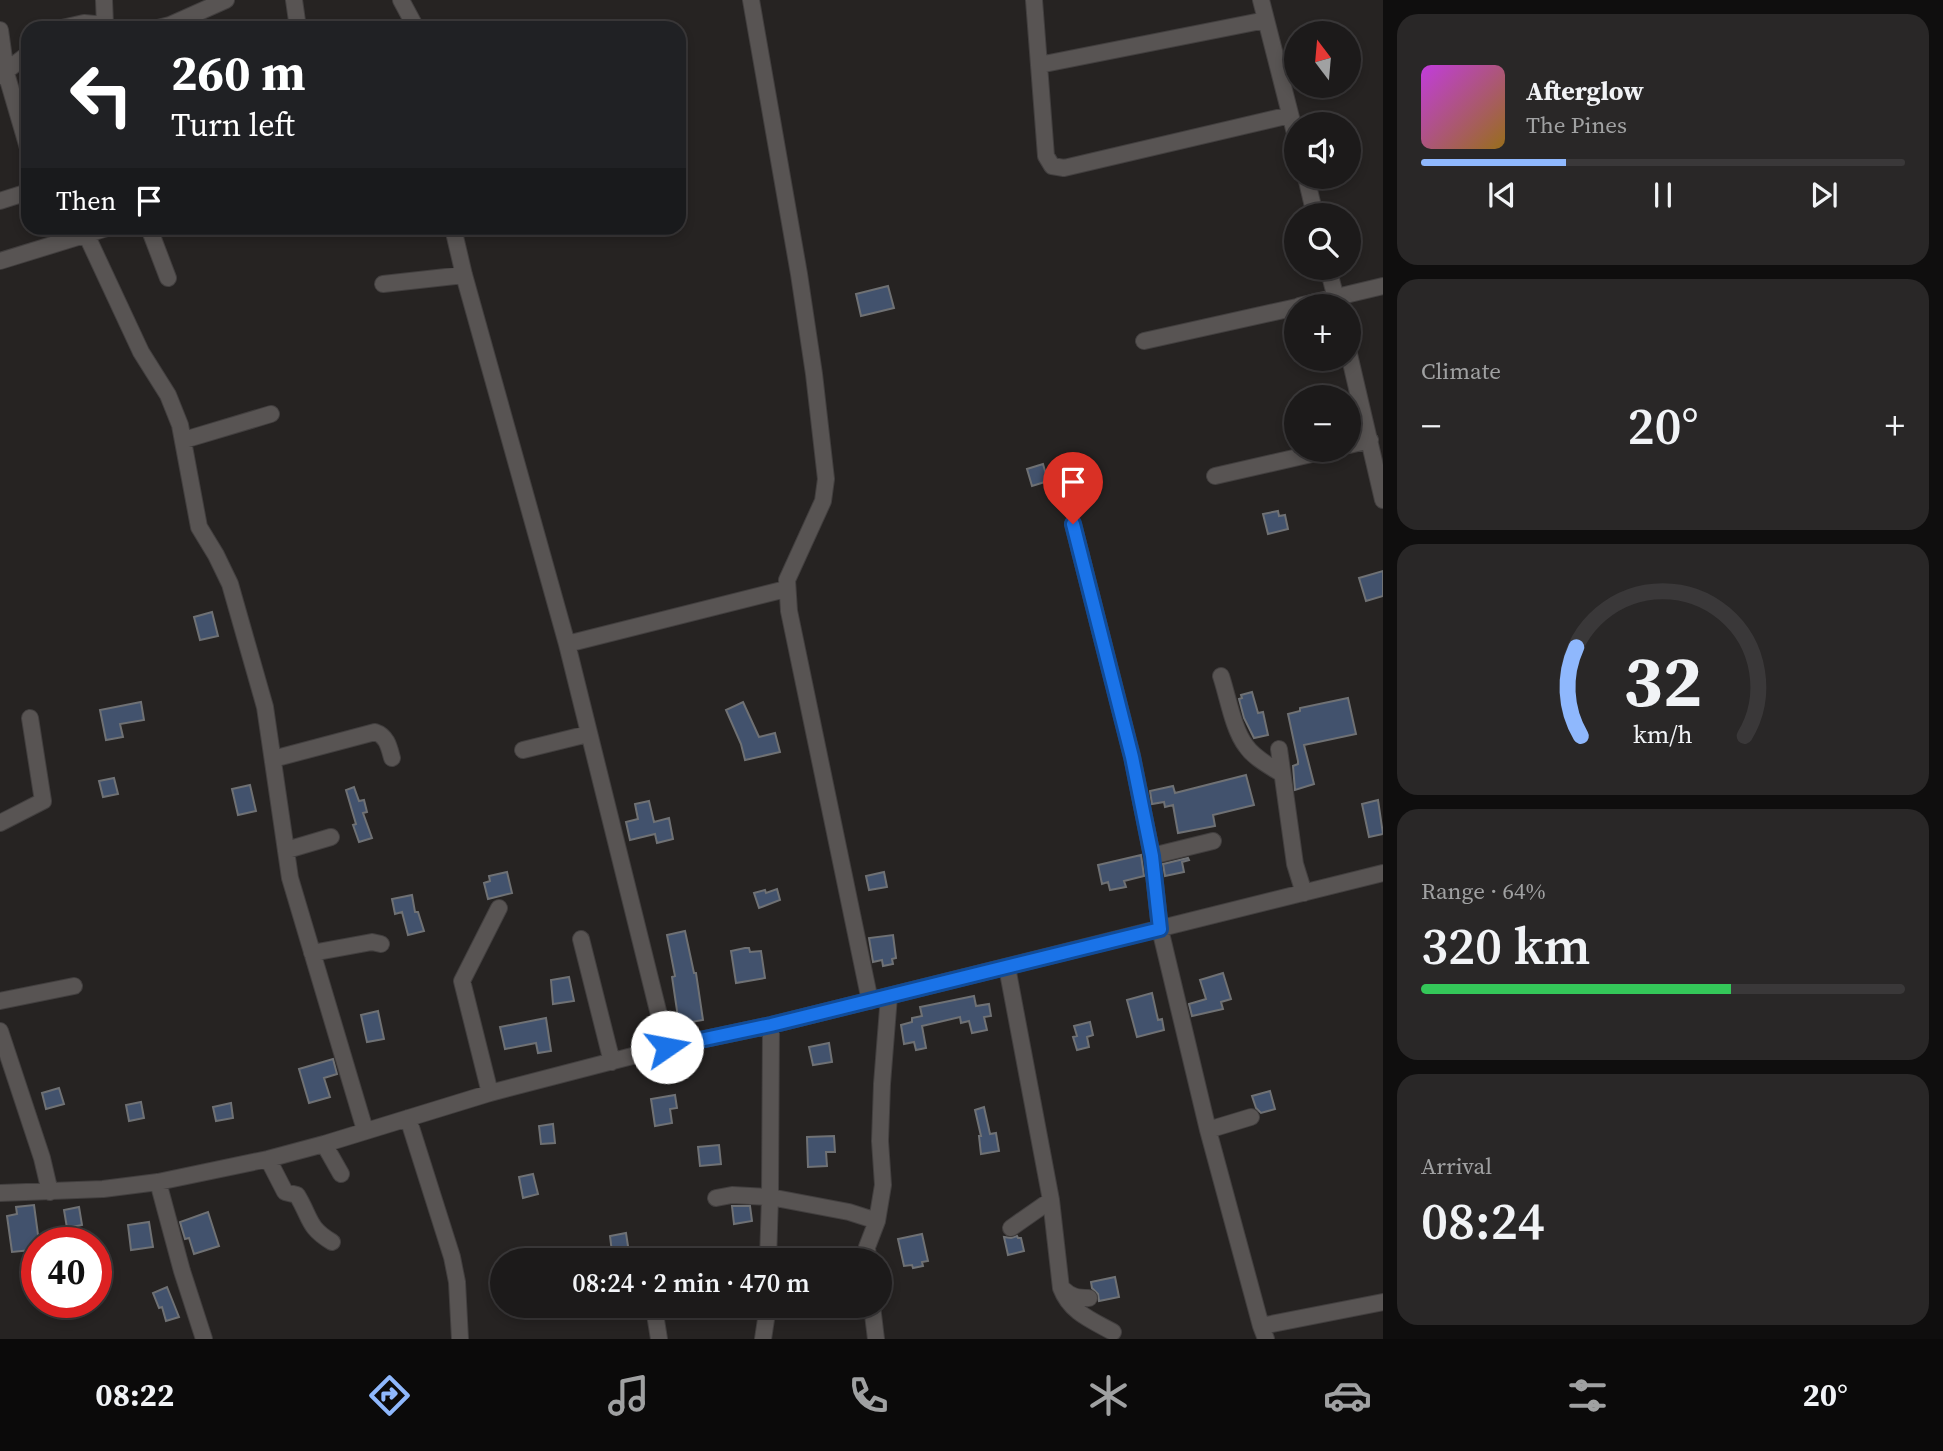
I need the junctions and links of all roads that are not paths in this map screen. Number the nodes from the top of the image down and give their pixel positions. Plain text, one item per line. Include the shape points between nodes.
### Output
1 (104, 0) edge
2 (184, 0) edge
3 (226, 0) edge
4 (294, 0) edge
5 (401, 0) edge
6 (751, 0) edge
7 (1034, 0) edge
8 (1261, 0) edge
9 (1266, 20) junction
10 (106, 21) edge
11 (187, 21) edge
12 (190, 21) edge
13 (297, 21) edge
14 (412, 21) edge
15 (0, 30) edge
16 (21, 60) edge
17 (1039, 65) junction
18 (3, 74) edge
19 (1289, 112) edge
20 (1284, 116) edge
21 (21, 127) edge
22 (21, 194) edge
23 (0, 201) edge
24 (54, 235) edge
25 (86, 235) edge
26 (152, 235) edge
27 (455, 235) edge
28 (0, 261) edge
29 (464, 275) junction
30 (168, 278) dead end
31 (383, 284) dead end
32 (1383, 286) edge
33 (1360, 294) edge
34 (1284, 310) edge
35 (1144, 341) dead end
36 (1353, 371) edge
37 (271, 414) dead end
38 (184, 440) junction
39 (1370, 440) junction
40 (1361, 442) edge
41 (1284, 460) edge
42 (1216, 476) dead end
43 (1383, 500) edge
44 (1073, 524) dead end
45 (786, 589) junction
46 (567, 644) junction
47 (1221, 676) dead end
48 (30, 718) dead end
49 (588, 733) junction
50 (1279, 749) dead end
51 (523, 750) dead end
52 (392, 758) dead end
53 (273, 759) junction
54 (1282, 774) junction
55 (0, 823) edge
56 (331, 837) dead end
57 (1213, 841) dead end
58 (287, 850) junction
59 (1152, 856) junction
60 (1383, 873) edge
61 (1304, 893) junction
62 (499, 908) dead end
63 (1160, 929) junction
64 (581, 939) dead end
65 (381, 944) dead end
66 (312, 953) junction
67 (1007, 967) junction
68 (74, 986) dead end
69 (889, 996) junction
70 (0, 1001) edge
71 (870, 1001) junction
72 (771, 1025) junction
73 (0, 1031) edge
74 (667, 1047) junction
75 (612, 1062) junction
76 (490, 1093) junction
77 (1251, 1117) dead end
78 (408, 1118) junction
79 (365, 1130) junction
80 (1208, 1130) junction
81 (324, 1144) junction
82 (268, 1159) junction
83 (341, 1174) dead end
84 (158, 1182) junction
85 (50, 1192) junction
86 (0, 1193) edge
87 (770, 1197) junction
88 (716, 1198) dead end
89 (1051, 1200) junction
90 (877, 1221) junction
91 (1011, 1228) dead end
92 (332, 1242) dead end
93 (768, 1248) edge
94 (867, 1248) edge
95 (1061, 1287) junction
96 (1089, 1298) dead end
97 (1383, 1302) edge
98 (656, 1318) edge
99 (766, 1318) edge
100 (873, 1318) edge
101 (1113, 1332) dead end
102 (1264, 1333) edge
103 (204, 1339) edge
104 (460, 1339) edge
105 (659, 1339) edge
106 (763, 1339) edge
107 (876, 1339) edge

1 - 10 street
2 - 11 street
3 - 12 street
4 - 13 street
5 - 14 street
6 - 45 street via 799,274 826,479 823,501
7 - 17 street
8 - 9 street
9 - 17 street
9 - 19 street
15 - 18 street
16 - 18 street
17 - 20 street via 1046,156 1052,166 1064,168
18 - 21 street
22 - 23 street
24 - 28 street
25 - 38 street via 141,352 174,408
26 - 30 street
27 - 29 street
29 - 31 street
29 - 46 street
32 - 33 street
34 - 35 street
36 - 39 street
37 - 38 street
38 - 53 street via 199,527 230,584 265,707
39 - 40 street
39 - 43 street
41 - 42 street
44 - 59 street
45 - 46 street
45 - 71 street
46 - 49 street
47 - 54 street via 1245,746
48 - 55 street via 43,802
49 - 51 street
49 - 74 street
50 - 54 street
52 - 53 street via 386,740 375,732
53 - 58 street
54 - 61 street via 1295,864
56 - 58 street
57 - 59 street
58 - 66 street via 290,878
59 - 63 street
60 - 61 street
61 - 63 street
62 - 76 street via 462,981
63 - 67 street
63 - 80 street
64 - 75 street
65 - 66 street
66 - 79 street
67 - 69 street
67 - 89 street
68 - 70 street
69 - 71 street
69 - 90 street via 880,1141 883,1185
71 - 72 street
72 - 74 street
72 - 87 street
73 - 85 street
74 - 75 street
75 - 76 street
76 - 78 street
77 - 80 street
78 - 79 street
78 - 104 street via 452,1257
79 - 81 street
80 - 102 street
81 - 82 street
81 - 83 street
82 - 84 street
82 - 92 street via 285,1192 297,1195 310,1223
84 - 85 street
84 - 103 street
85 - 86 street
87 - 88 street
87 - 90 street
87 - 93 street
89 - 91 street
89 - 95 street
90 - 94 street
95 - 96 street via 1069,1295
95 - 101 street via 1073,1308
97 - 102 street
98 - 105 street
99 - 106 street
100 - 107 street

